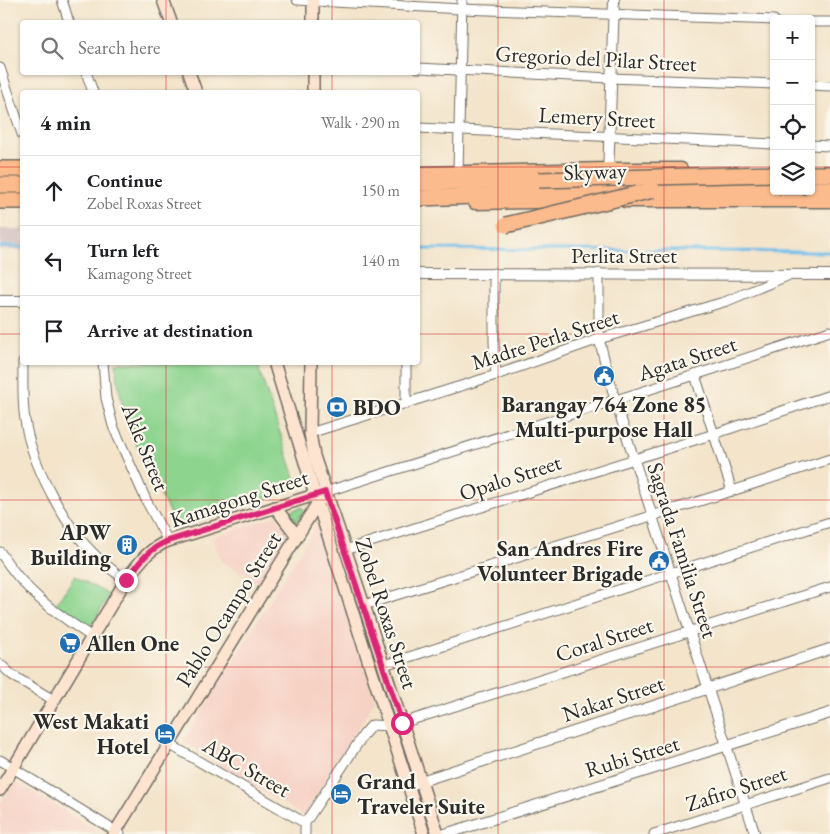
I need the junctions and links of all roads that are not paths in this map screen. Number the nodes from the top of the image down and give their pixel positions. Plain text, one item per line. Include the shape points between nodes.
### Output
1 (62, 0) edge
2 (164, 0) edge
3 (297, 0) edge
4 (314, 0) edge
5 (614, 0) edge
6 (461, 5) edge
7 (614, 15) junction
8 (68, 20) edge
9 (170, 20) edge
10 (314, 20) edge
11 (770, 20) edge
12 (815, 22) edge
13 (830, 22) edge
14 (0, 68) edge
15 (420, 68) edge
16 (461, 70) junction
17 (87, 75) edge
18 (189, 75) edge
19 (313, 75) edge
20 (610, 78) junction
21 (770, 84) edge
22 (815, 85) edge
23 (830, 86) edge
24 (92, 90) edge
25 (195, 90) edge
26 (313, 90) edge
27 (20, 128) edge
28 (420, 128) edge
29 (458, 129) junction
30 (608, 137) junction
31 (770, 144) edge
32 (815, 145) edge
33 (830, 146) edge
34 (0, 164) edge
35 (20, 164) edge
36 (0, 169) edge
37 (20, 169) edge
38 (458, 172) junction
39 (770, 172) edge
40 (770, 172) edge
41 (420, 173) edge
42 (608, 174) junction
43 (770, 181) edge
44 (0, 185) edge
45 (20, 185) edge
46 (420, 185) edge
47 (420, 185) edge
48 (770, 189) edge
49 (815, 189) edge
50 (653, 190) junction
51 (830, 190) edge
52 (420, 198) edge
53 (0, 201) edge
54 (20, 201) edge
55 (830, 201) edge
56 (420, 204) edge
57 (0, 206) edge
58 (20, 206) edge
59 (506, 225) dead end
60 (494, 273) junction
61 (599, 273) junction
62 (420, 274) edge
63 (790, 274) junction
64 (830, 274) edge
65 (0, 301) edge
66 (20, 301) edge
67 (830, 331) edge
68 (599, 339) junction
69 (23, 365) edge
70 (102, 365) edge
71 (275, 365) edge
72 (311, 365) edge
73 (406, 365) edge
74 (496, 375) junction
75 (695, 375) junction
76 (830, 396) edge
77 (615, 400) junction
78 (406, 404) junction
79 (310, 433) junction
80 (714, 434) junction
81 (634, 458) junction
82 (830, 459) edge
83 (732, 492) junction
84 (319, 496) junction
85 (275, 507) junction
86 (652, 516) junction
87 (830, 522) edge
88 (297, 536) junction
89 (168, 541) junction
90 (345, 550) junction
91 (0, 552) edge
92 (671, 573) junction
93 (126, 580) junction
94 (830, 586) edge
95 (364, 605) junction
96 (690, 632) junction
97 (92, 637) junction
98 (830, 649) edge
99 (0, 664) edge
100 (384, 665) junction
101 (707, 687) junction
102 (55, 701) junction
103 (830, 713) edge
104 (402, 723) junction
105 (390, 726) junction
106 (169, 744) junction
107 (726, 746) junction
108 (0, 760) edge
109 (14, 769) junction
110 (830, 778) edge
111 (421, 781) junction
112 (409, 785) junction
113 (0, 790) edge
114 (745, 805) junction
115 (305, 823) junction
116 (116, 833) edge
117 (305, 834) edge
118 (424, 834) edge
119 (438, 834) edge
120 (445, 834) edge
121 (654, 834) edge
122 (755, 834) edge

1 - 8 street
2 - 9 main road
3 - 4 street
4 - 6 street
4 - 10 main road
5 - 7 street
6 - 7 street
6 - 16 street
7 - 11 street
7 - 20 street
12 - 13 street
14 - 27 street
15 - 16 street, Gregorio del Pilar Street
16 - 20 street, Gregorio del Pilar Street
16 - 29 street
17 - 24 street
18 - 25 main road
19 - 26 main road
20 - 21 street, Gregorio del Pilar Street
20 - 30 street
22 - 23 street
28 - 29 street, Lemery Street
29 - 30 street, Lemery Street
29 - 38 street
30 - 31 street, Lemery Street
30 - 42 street
32 - 33 street
34 - 35 street
36 - 37 highway
38 - 41 main road
38 - 42 main road
39 - 42 main road
40 - 47 highway, Skyway, bridge
42 - 43 main road
42 - 46 main road
44 - 45 highway
48 - 50 highway, Skyway
49 - 51 highway
50 - 52 highway, Skyway, bridge
50 - 59 highway, bridge
53 - 54 highway
55 - 56 main road
57 - 58 main road
60 - 61 street, Perlita Street
60 - 62 street, Perlita Street
60 - 74 street
61 - 63 street, Perlita Street
61 - 68 street, Sagrada Familia Street
63 - 64 street, Perlita Street
63 - 68 street, Madre Perla Street via 727,301
65 - 66 street
67 - 75 street, Agata Street
68 - 74 street, Madre Perla Street
68 - 77 street, Sagrada Familia Street
69 - 93 street via 25,420 44,478 81,539 95,556
70 - 89 street, Akle Street via 113,426
71 - 84 main road, Zobel Roxas Street
72 - 79 main road
73 - 78 street
74 - 78 street, Madre Perla Street
75 - 77 street, Agata Street
75 - 80 street
76 - 80 street, Opalo Street
77 - 81 street, Sagrada Familia Street
77 - 84 street, Agata Street
78 - 79 street, Madre Perla Street
79 - 84 main road
80 - 81 street, Opalo Street
80 - 83 street
81 - 86 street, Sagrada Familia Street
81 - 90 street, Opalo Street
82 - 83 street
83 - 86 street
84 - 85 main road, Kamagong Street
84 - 88 main road, Pablo Ocampo Street
84 - 90 main road, Zobel Roxas Street
84 - 105 main road, Zobel Roxas Street
85 - 88 main road
85 - 89 main road, Kamagong Street
86 - 92 street, Sagrada Familia Street
86 - 95 street
87 - 92 street
88 - 106 main road, Pablo Ocampo Street
89 - 93 main road, Kamagong Street via 145,554
90 - 95 main road, Zobel Roxas Street
91 - 97 street via 36,597
92 - 96 street, Sagrada Familia Street
92 - 100 street
93 - 97 main road, Kamagong Street
94 - 96 street, Coral Street
95 - 100 main road, Zobel Roxas Street
96 - 101 street, Sagrada Familia Street
96 - 104 street, Coral Street
97 - 102 main road, Kamagong Street
98 - 101 street, Nakar Street
99 - 102 street
100 - 104 main road, Zobel Roxas Street
101 - 107 street, Sagrada Familia Street
101 - 111 street, Nakar Street
102 - 109 main road, Kamagong Street
103 - 107 street, Rubi Street
104 - 105 street, Coral Street
104 - 111 main road, Zobel Roxas Street
105 - 112 main road, Zobel Roxas Street
105 - 115 street, Coral Street via 372,725 364,734
106 - 115 street, ABC Street
106 - 116 main road, Pablo Ocampo Street
107 - 114 street, Sagrada Familia Street
107 - 120 street, Rubi Street
108 - 109 street
109 - 113 main road, Kamagong Street
109 - 116 street
110 - 114 street, Zafiro Street
111 - 112 street, Nakar Street
111 - 119 main road, Zobel Roxas Street
112 - 118 main road, Zobel Roxas Street
114 - 121 street, Zafiro Street
114 - 122 street, Sagrada Familia Street
115 - 117 street

